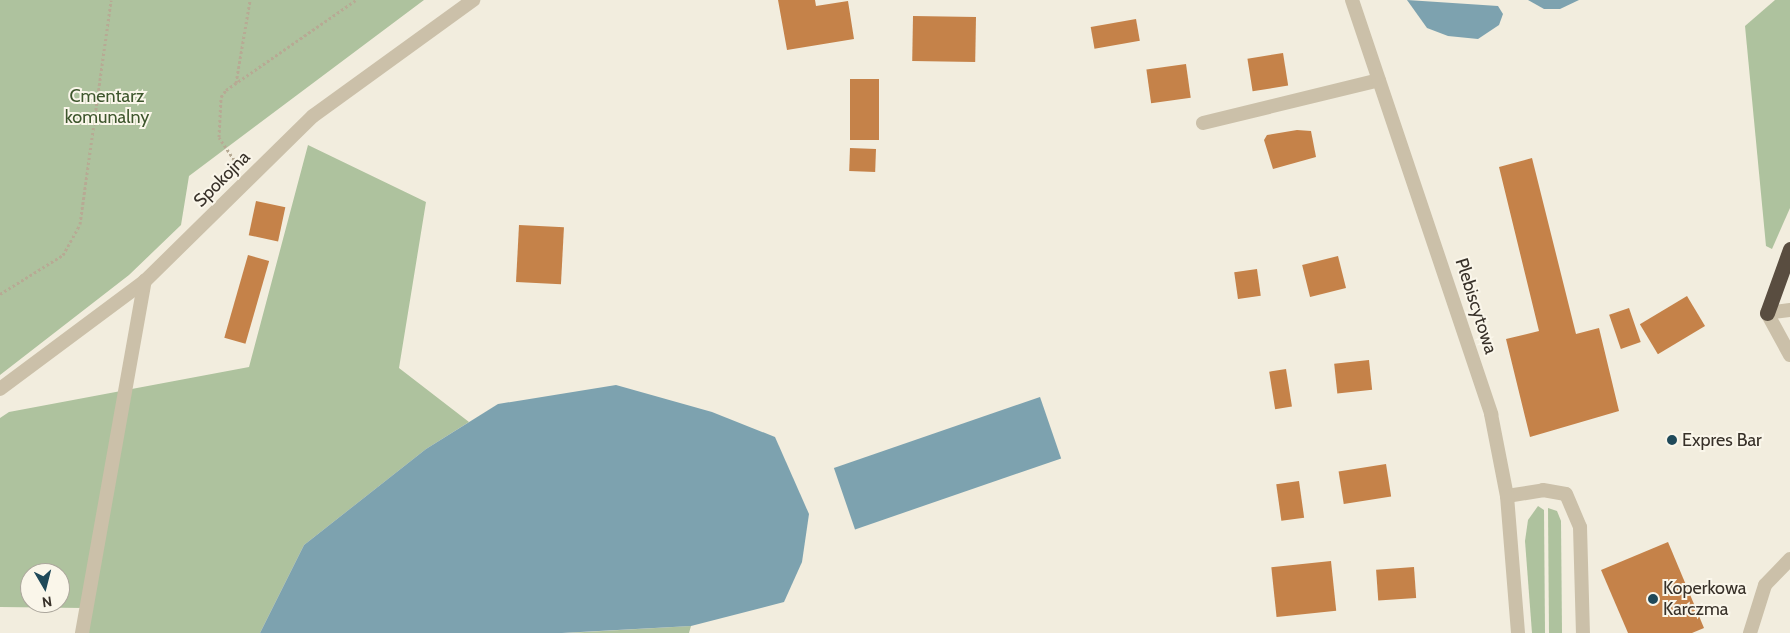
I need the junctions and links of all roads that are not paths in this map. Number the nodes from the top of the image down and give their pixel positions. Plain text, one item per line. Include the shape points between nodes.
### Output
1 (473, 0) edge
2 (1352, 0) edge
3 (1379, 80) junction
4 (1203, 123) dead end
5 (1790, 249) edge
6 (145, 282) junction
7 (1790, 310) edge
8 (1767, 313) junction
9 (1790, 355) edge
10 (0, 389) edge
11 (1507, 496) junction
12 (1790, 559) edge
13 (82, 633) edge
14 (1518, 633) edge
15 (1583, 633) edge
16 (1750, 633) edge

1 - 6 street, Spokojna via 313,116
2 - 3 street, Plebiscytowa
3 - 4 street
3 - 11 street, Plebiscytowa via 1472,355
5 - 8 highway
6 - 10 street, Spokojna
6 - 13 street
7 - 8 street
8 - 9 street
11 - 14 street, Plebiscytowa
11 - 15 street via 1543,490 1566,494 1580,527
12 - 16 street via 1765,585

